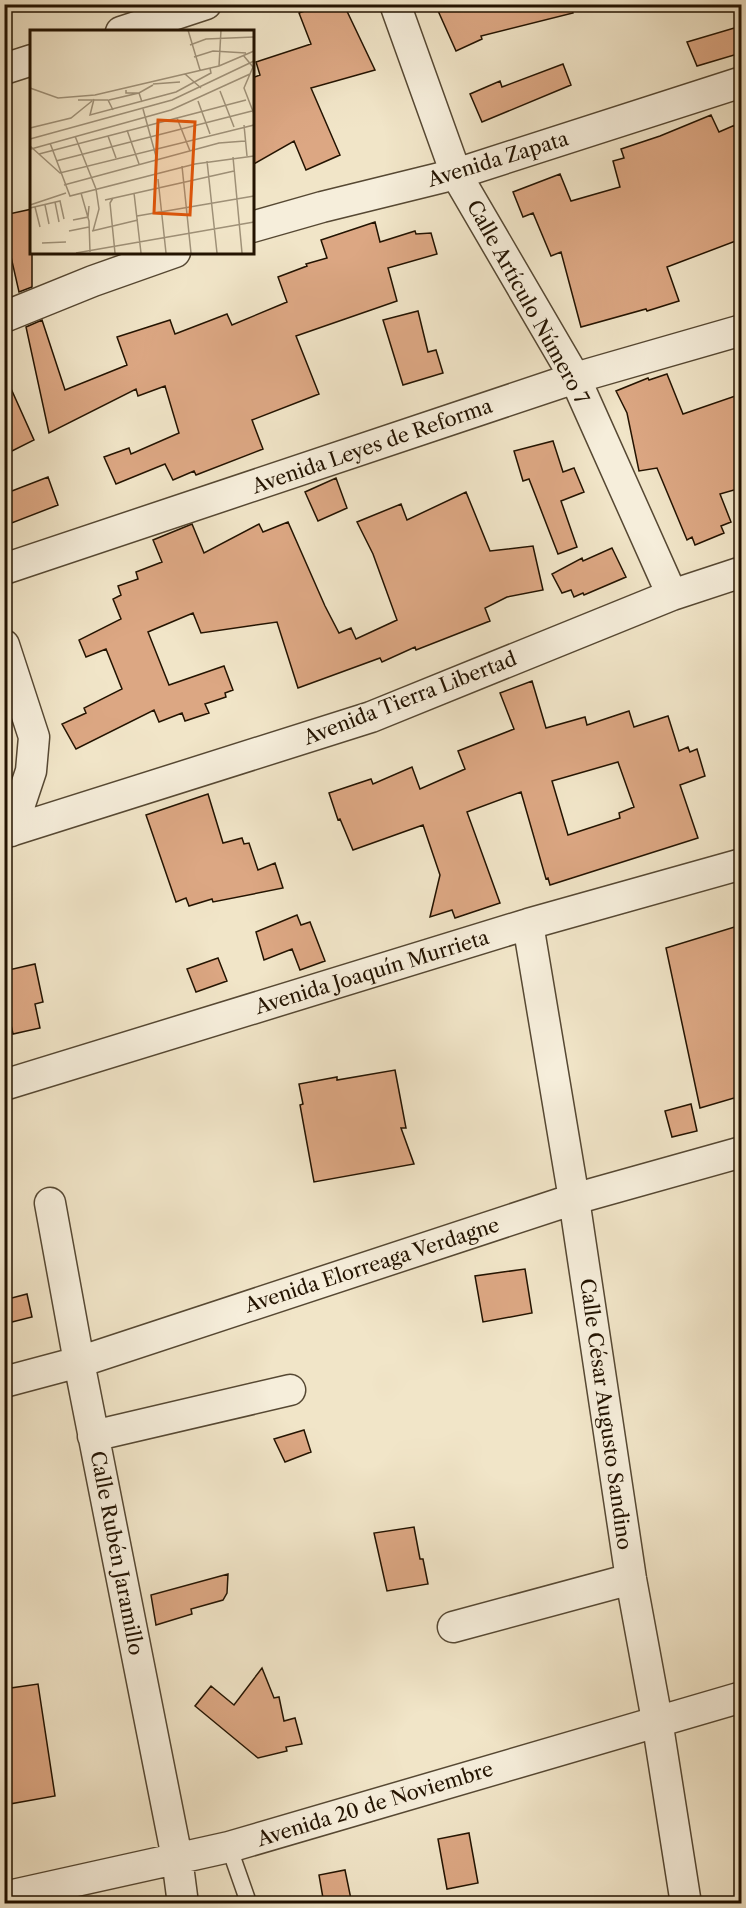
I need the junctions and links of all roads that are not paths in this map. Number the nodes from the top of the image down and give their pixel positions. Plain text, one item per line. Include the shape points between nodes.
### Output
1 (206, 4) edge
2 (395, 4) edge
3 (127, 30) edge
4 (30, 61) edge
5 (4, 69) edge
6 (741, 82) edge
7 (456, 174) junction
8 (254, 226) edge
9 (169, 254) edge
10 (4, 316) edge
11 (741, 330) edge
12 (575, 378) junction
13 (4, 569) edge
14 (741, 572) edge
15 (672, 595) junction
16 (4, 645) edge
17 (8, 832) edge
18 (741, 864) edge
19 (528, 924) junction
20 (4, 1085) edge
21 (741, 1152) edge
22 (574, 1198) junction
23 (50, 1203) dead end
24 (79, 1362) junction
25 (4, 1382) edge
26 (290, 1390) dead end
27 (93, 1436) junction
28 (631, 1579) junction
29 (453, 1627) dead end
30 (741, 1697) edge
31 (657, 1720) junction
32 (230, 1847) junction
33 (177, 1858) junction
34 (4, 1897) edge
35 (183, 1904) edge
36 (249, 1904) edge
37 (686, 1904) edge

1 - 3 street
2 - 7 street, Calle Artículo Número 7
4 - 5 street
6 - 7 street, Avenida Zapata
7 - 8 street, Avenida Zapata
7 - 12 street, Calle Artículo Número 7
9 - 10 street
11 - 12 street, Avenida Leyes de Reforma
12 - 13 street, Avenida Leyes de Reforma
12 - 15 street, Calle Artículo Número 7
14 - 15 street, Avenida Tierra Libertad
15 - 17 street, Avenida Tierra Libertad via 371,717
16 - 17 street via 34,738 31,771
18 - 19 street, Avenida Joaquín Murrieta
19 - 20 street, Avenida Joaquín Murrieta
19 - 22 street, Calle César Augusto Sandino
21 - 22 street, Avenida Elorreaga Verdagne
22 - 24 street, Avenida Elorreaga Verdagne
22 - 28 street, Calle César Augusto Sandino
23 - 24 street, Calle Rubén Jaramillo
24 - 25 street, Avenida Elorreaga Verdagne
24 - 27 street, Calle Rubén Jaramillo
26 - 27 street
27 - 33 street, Calle Rubén Jaramillo
28 - 29 street
28 - 31 street, Calle César Augusto Sandino
30 - 31 street, Avenida 20 de Noviembre
31 - 32 street, Avenida 20 de Noviembre
31 - 37 street, Calle César Augusto Sandino
32 - 33 street, Avenida 20 de Noviembre
32 - 36 lane
33 - 34 street, Avenida 20 de Noviembre
33 - 35 street, Calle Rubén Jaramillo

